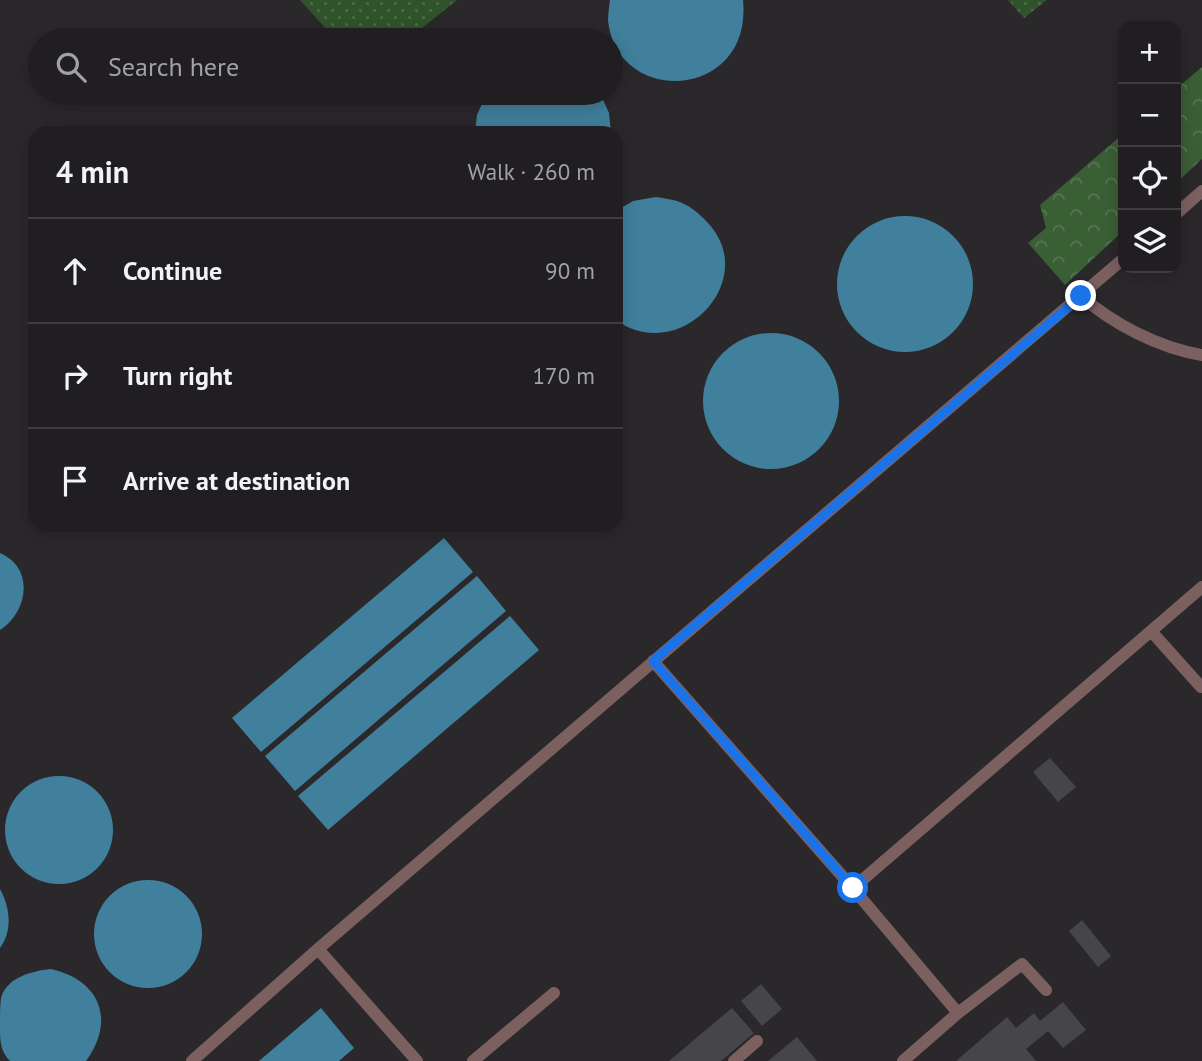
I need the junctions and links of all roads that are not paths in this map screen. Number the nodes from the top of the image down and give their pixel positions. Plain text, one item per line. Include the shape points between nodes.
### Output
1 (1202, 191) edge
2 (1181, 210) edge
3 (1118, 263) edge
4 (1081, 296) junction
5 (1202, 355) edge
6 (1201, 590) edge
7 (1151, 631) junction
8 (653, 661) junction
9 (1201, 687) edge
10 (853, 888) junction
11 (318, 949) junction
12 (1045, 990) dead end
13 (554, 993) dead end
14 (958, 1013) junction
15 (757, 1041) dead end
16 (192, 1061) edge
17 (416, 1061) edge
18 (473, 1061) edge
19 (734, 1061) edge
20 (903, 1061) edge

1 - 2 lane
3 - 4 lane
4 - 5 lane via 1132,331
4 - 8 lane
6 - 7 lane
7 - 9 lane
7 - 10 lane
8 - 10 lane
8 - 11 lane
10 - 14 lane
11 - 16 lane
11 - 17 lane
12 - 14 lane via 1023,964
13 - 18 lane
14 - 20 lane
15 - 19 lane

